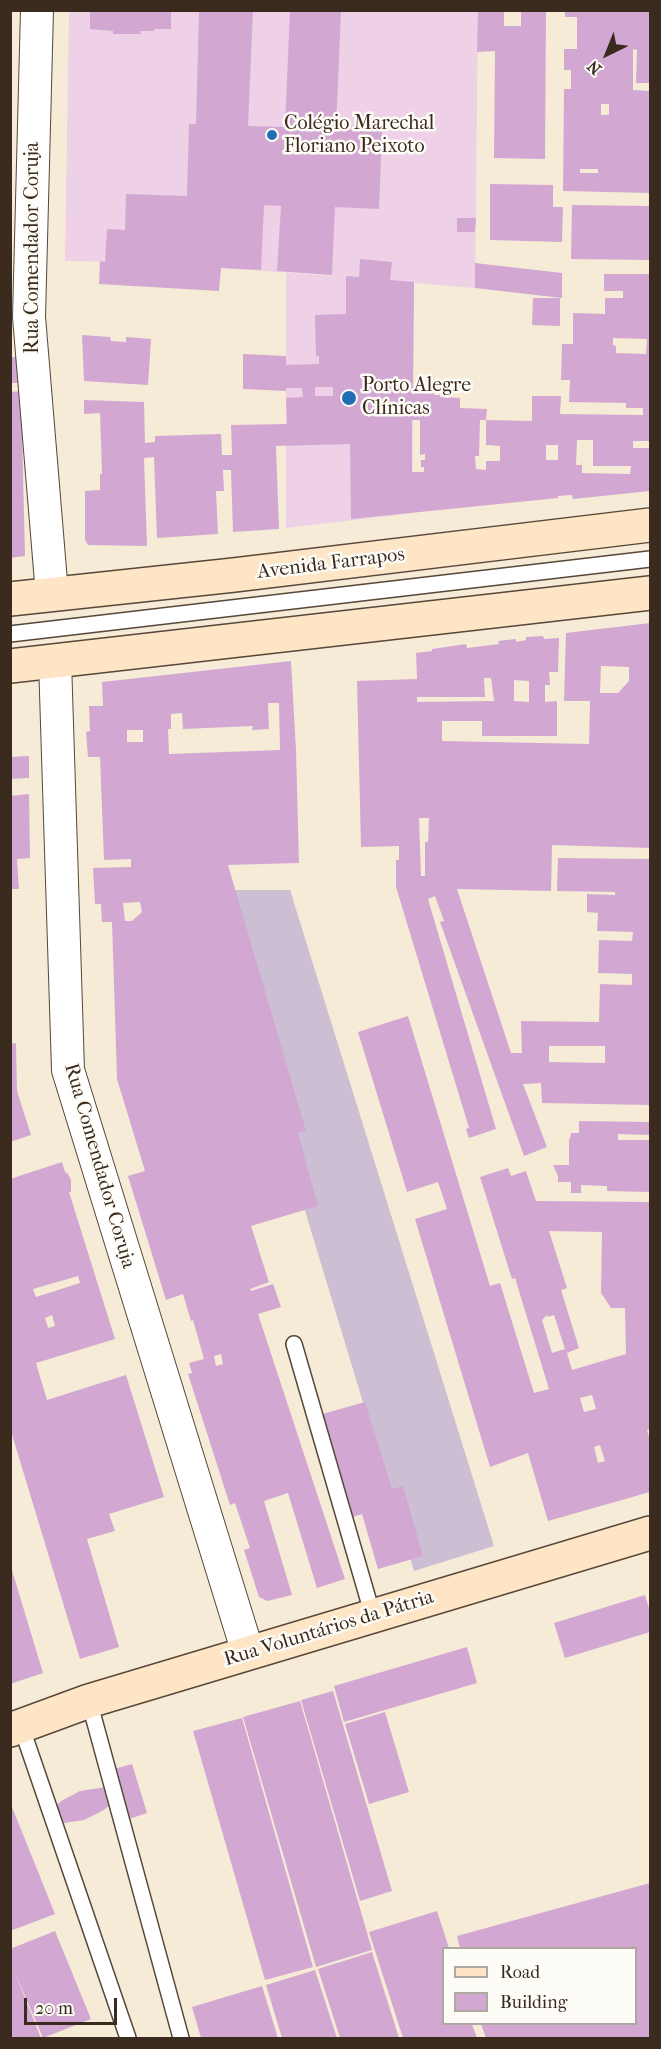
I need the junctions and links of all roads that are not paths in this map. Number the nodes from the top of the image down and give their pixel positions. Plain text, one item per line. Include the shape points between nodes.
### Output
1 (37, 10) edge
2 (20, 318) edge
3 (651, 525) edge
4 (651, 559) edge
5 (651, 593) edge
6 (52, 594) junction
7 (10, 599) edge
8 (10, 634) edge
9 (55, 661) junction
10 (10, 666) edge
11 (294, 1344) dead end
12 (651, 1533) edge
13 (373, 1616) junction
14 (248, 1653) junction
15 (89, 1701) junction
16 (16, 1728) edge
17 (128, 2038) edge
18 (181, 2038) edge

1 - 2 street, Rua Comendador Coruja
2 - 6 street, Rua Comendador Coruja
3 - 6 main road, Avenida Farrapos
4 - 8 lane
5 - 9 main road
6 - 7 main road, Avenida Farrapos
9 - 10 main road
9 - 14 street, Rua Comendador Coruja via 68,1070
11 - 13 lane
12 - 13 main road, Rua Voluntários da Pátria
13 - 14 main road, Rua Voluntários da Pátria
14 - 15 main road, Rua Voluntários da Pátria
15 - 16 main road, Rua Voluntários da Pátria
15 - 18 lane
16 - 17 lane

